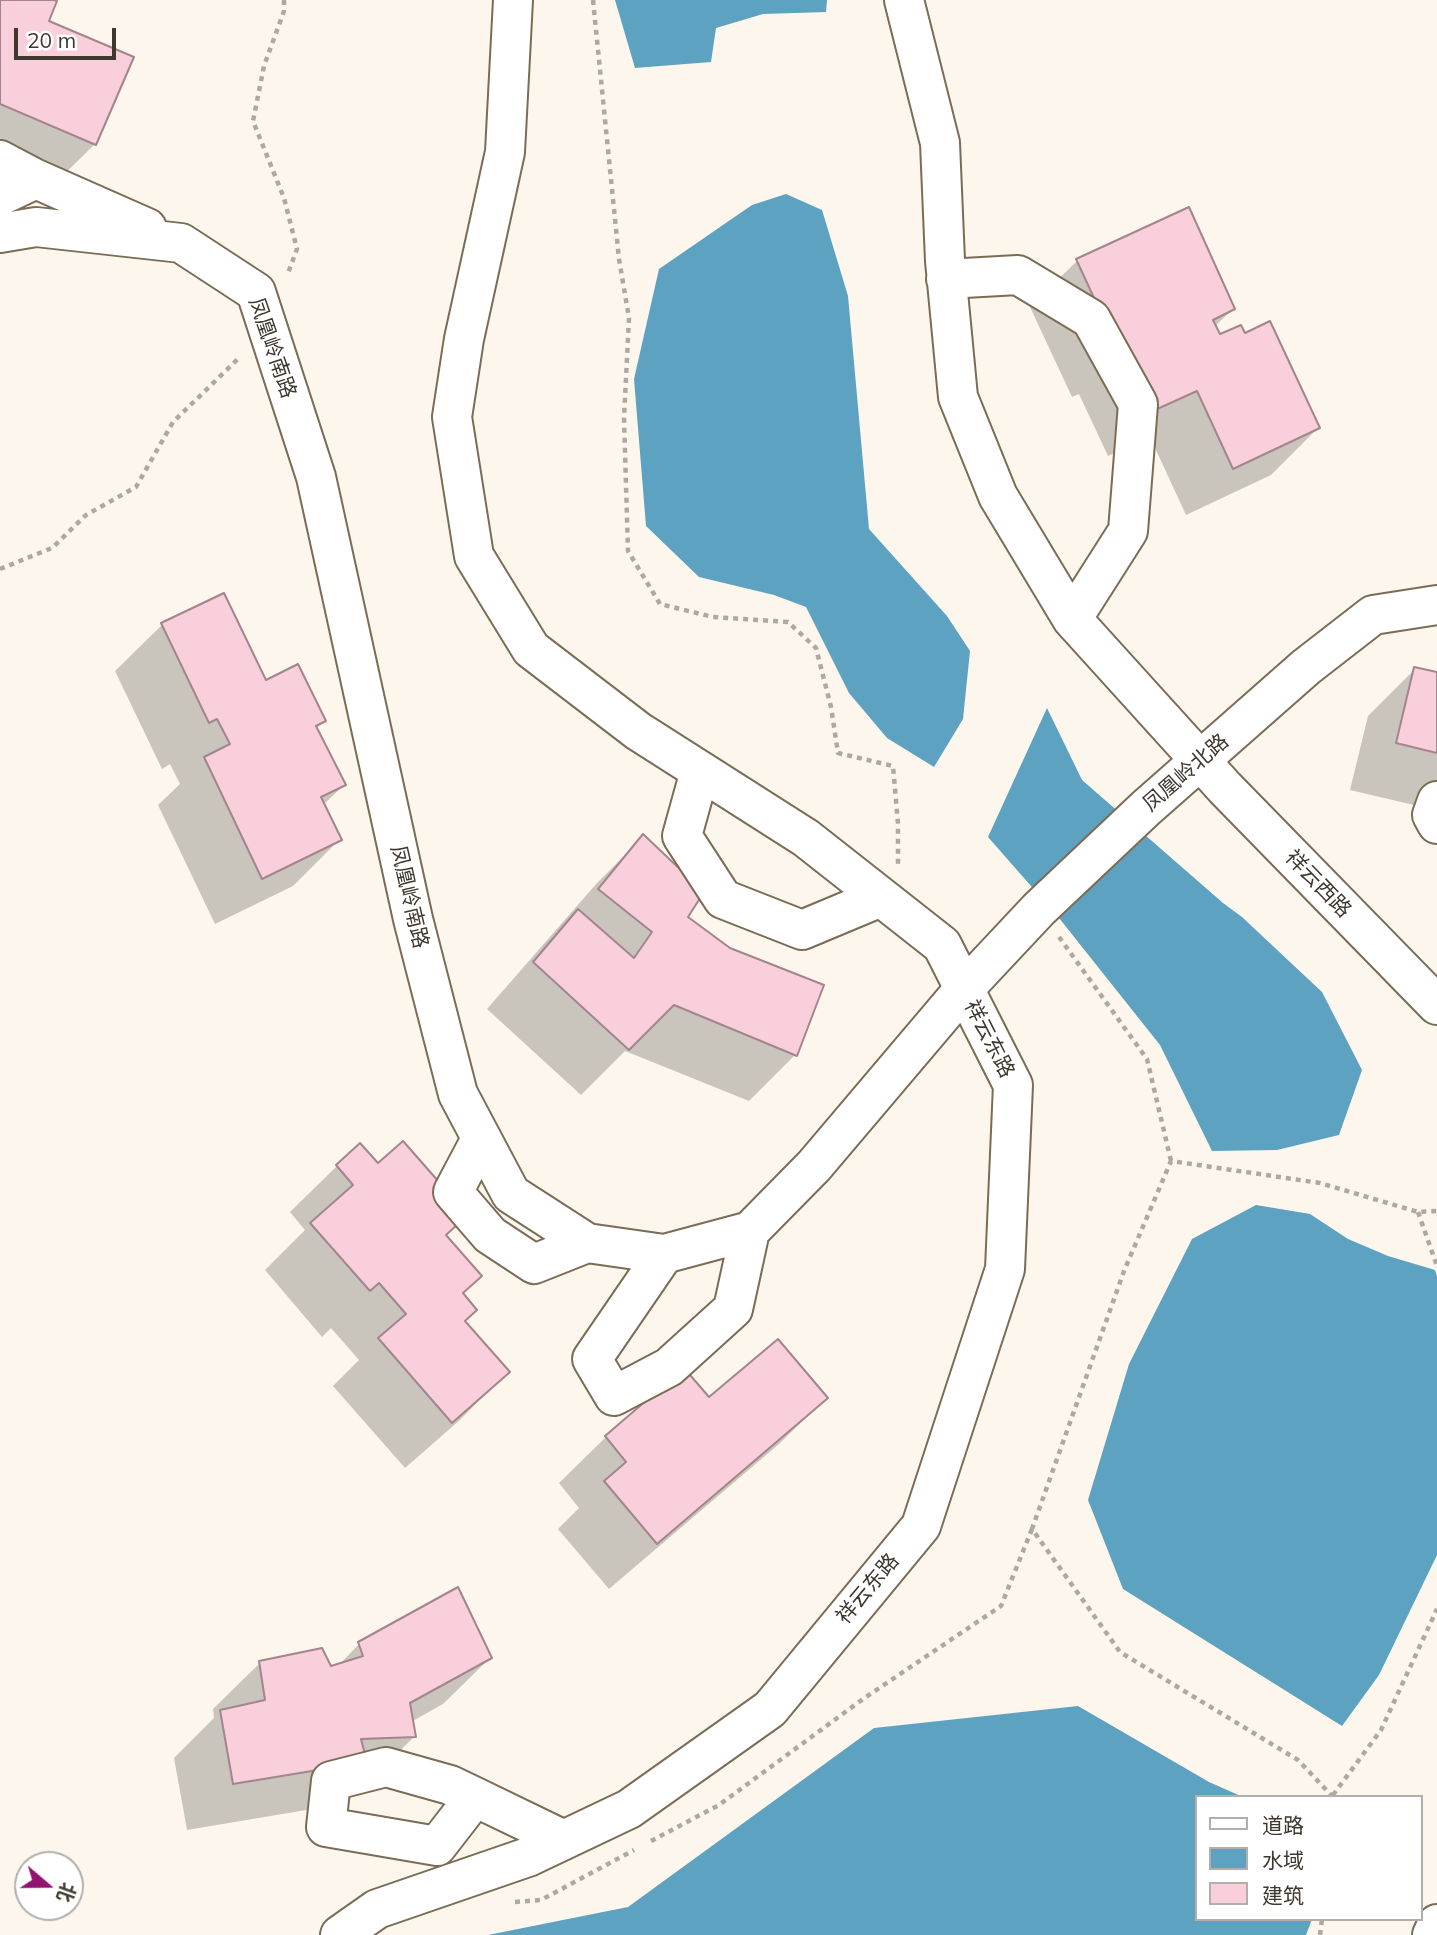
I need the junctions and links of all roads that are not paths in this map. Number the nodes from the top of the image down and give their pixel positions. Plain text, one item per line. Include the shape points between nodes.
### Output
1 (513, 0) edge
2 (904, 0) edge
3 (0, 160) edge
4 (36, 179) junction
5 (0, 196) edge
6 (0, 233) edge
7 (181, 243) junction
8 (946, 279) junction
9 (1437, 605) edge
10 (1072, 619) junction
11 (1201, 761) junction
12 (700, 771) junction
13 (1437, 801) edge
14 (1437, 824) edge
15 (889, 904) junction
16 (964, 989) junction
17 (1437, 1005) edge
18 (481, 1139) junction
19 (750, 1231) junction
20 (587, 1243) junction
21 (663, 1254) junction
22 (475, 1797) dead end
23 (564, 1840) junction
24 (1437, 1924) edge
25 (340, 1935) edge
26 (1432, 1935) edge

1 - 12 street, 祥云东路 via 505,152 464,339 452,417 474,556 531,649 638,731
2 - 8 street, 祥云西路 via 940,143
3 - 4 street
4 - 5 street
4 - 7 street
6 - 7 street, 凤凰岭南路 via 36,227
7 - 18 street, 凤凰岭南路 via 256,292 316,477 413,919 458,1094
8 - 10 street, 祥云西路 via 958,397 998,496
8 - 10 street via 1018,275 1091,319 1138,404 1128,531
9 - 11 street, 凤凰岭北路 via 1373,615 1306,667
10 - 11 street, 祥云西路
11 - 16 street, 凤凰岭北路 via 1039,909
11 - 17 street, 祥云西路
12 - 15 street, 祥云东路 via 806,838
12 - 15 street via 682,836 723,899 802,930
13 - 14 street via 1432,816
15 - 16 street, 祥云东路 via 942,945
16 - 19 street via 814,1166
16 - 23 street, 祥云东路 via 1013,1084 1005,1269 921,1526 770,1709 629,1809
18 - 20 street, 凤凰岭南路 via 511,1194
18 - 20 street via 453,1192 490,1235 534,1264
19 - 21 street, 凤凰岭南路
19 - 21 street via 733,1309 669,1367 614,1396 592,1359
20 - 21 street, 凤凰岭南路
22 - 23 street
23 - 25 street, 祥云东路 via 377,1909
24 - 26 street

